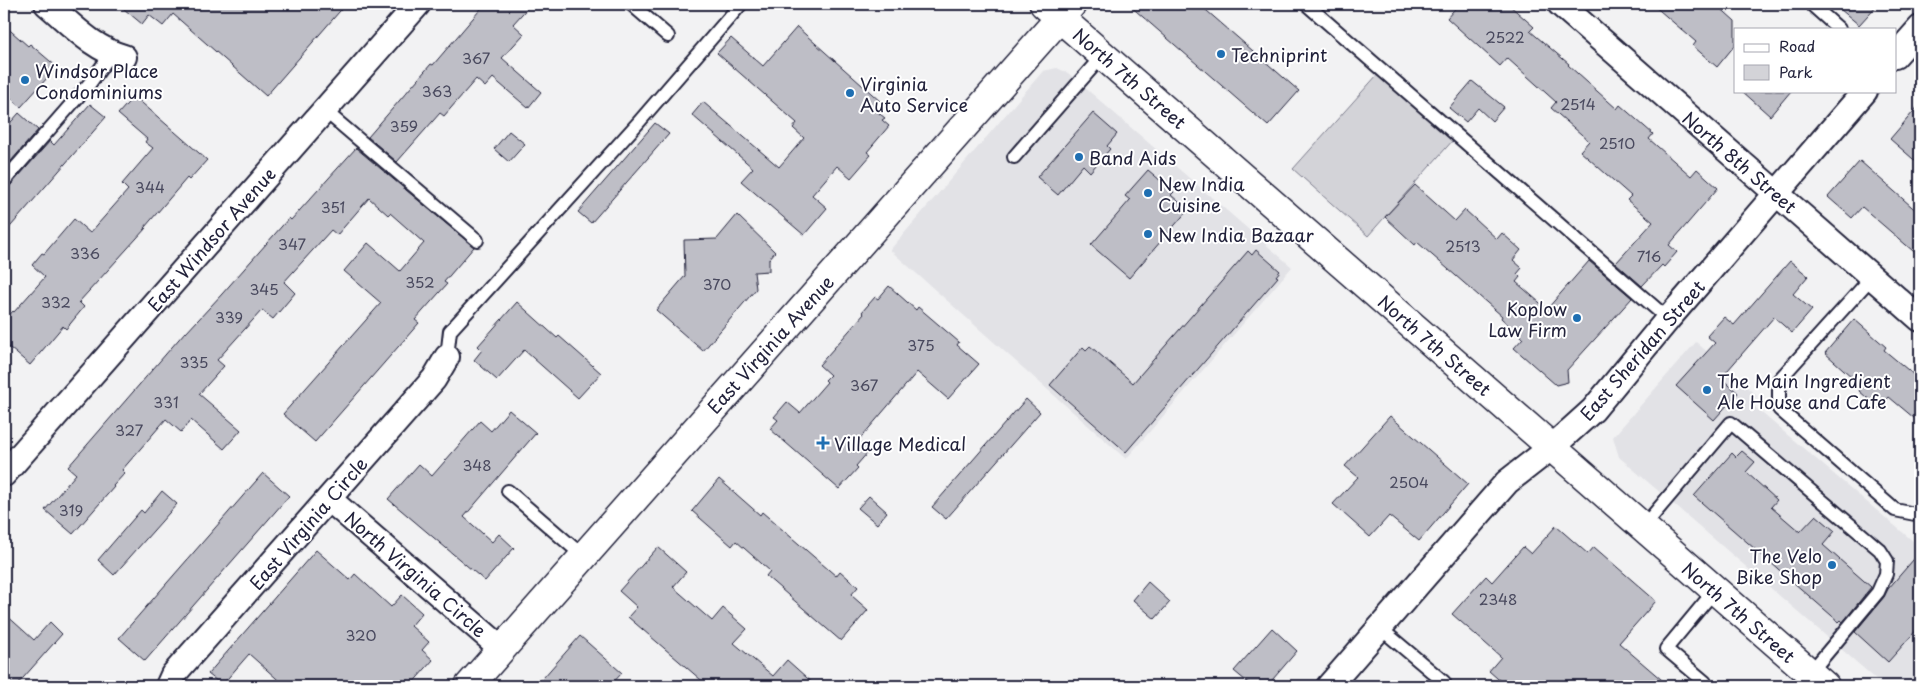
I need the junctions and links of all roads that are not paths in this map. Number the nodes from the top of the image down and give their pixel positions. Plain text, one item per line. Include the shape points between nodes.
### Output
1 (47, 4) edge
2 (418, 4) edge
3 (632, 4) edge
4 (741, 4) edge
5 (1306, 4) edge
6 (1560, 4) edge
7 (1811, 4) edge
8 (1059, 8) edge
9 (1838, 28) edge
10 (1920, 28) edge
11 (668, 36) dead end
12 (1896, 55) edge
13 (117, 56) joint
14 (1103, 56) junction
15 (1864, 92) edge
16 (324, 110) junction
17 (1014, 157) dead end
18 (4, 181) edge
19 (1777, 195) junction
20 (477, 240) dead end
21 (1872, 277) junction
22 (1668, 319) junction
23 (1920, 319) edge
24 (446, 357) joint
25 (1552, 447) junction
26 (4, 474) edge
27 (508, 492) dead end
28 (329, 499) junction
29 (1920, 515) edge
30 (1643, 526) junction
31 (583, 556) junction
32 (1715, 590) junction
33 (1380, 628) junction
34 (502, 649) junction
35 (1818, 680) edge
36 (1444, 682) dead end
37 (1705, 682) dead end
38 (168, 686) edge
39 (469, 686) edge
40 (1328, 686) edge

1 - 13 street via 91,42
2 - 16 street, East Windsor Avenue
3 - 11 lane
4 - 24 lane via 450,331
5 - 22 lane
6 - 19 street, North 8th Street
7 - 9 lane
8 - 14 main road, North 7th Street
8 - 31 main road, East Virginia Avenue
10 - 12 street
13 - 18 lane
14 - 17 lane
14 - 25 main road, North 7th Street
15 - 19 street, East Sheridan Street
16 - 20 lane
16 - 26 street, East Windsor Avenue
19 - 21 street, North 8th Street
19 - 22 street, East Sheridan Street
21 - 23 street, North 8th Street
21 - 29 lane via 1779,380 1779,409 1894,510
22 - 25 street, East Sheridan Street via 1593,410
24 - 28 street, East Virginia Circle via 434,379
25 - 30 main road, North 7th Street
25 - 33 street, East Sheridan Street via 1507,482
27 - 31 lane
28 - 34 street, North Virginia Circle
28 - 38 street, East Virginia Circle via 173,675
30 - 32 main road, North 7th Street
30 - 35 lane via 1731,423 1880,550 1887,561 1886,574 1878,592
31 - 34 main road, East Virginia Avenue
32 - 35 main road, North 7th Street
32 - 37 lane via 1666,649
33 - 36 lane
33 - 40 street, East Sheridan Street
34 - 39 main road, East Virginia Avenue

